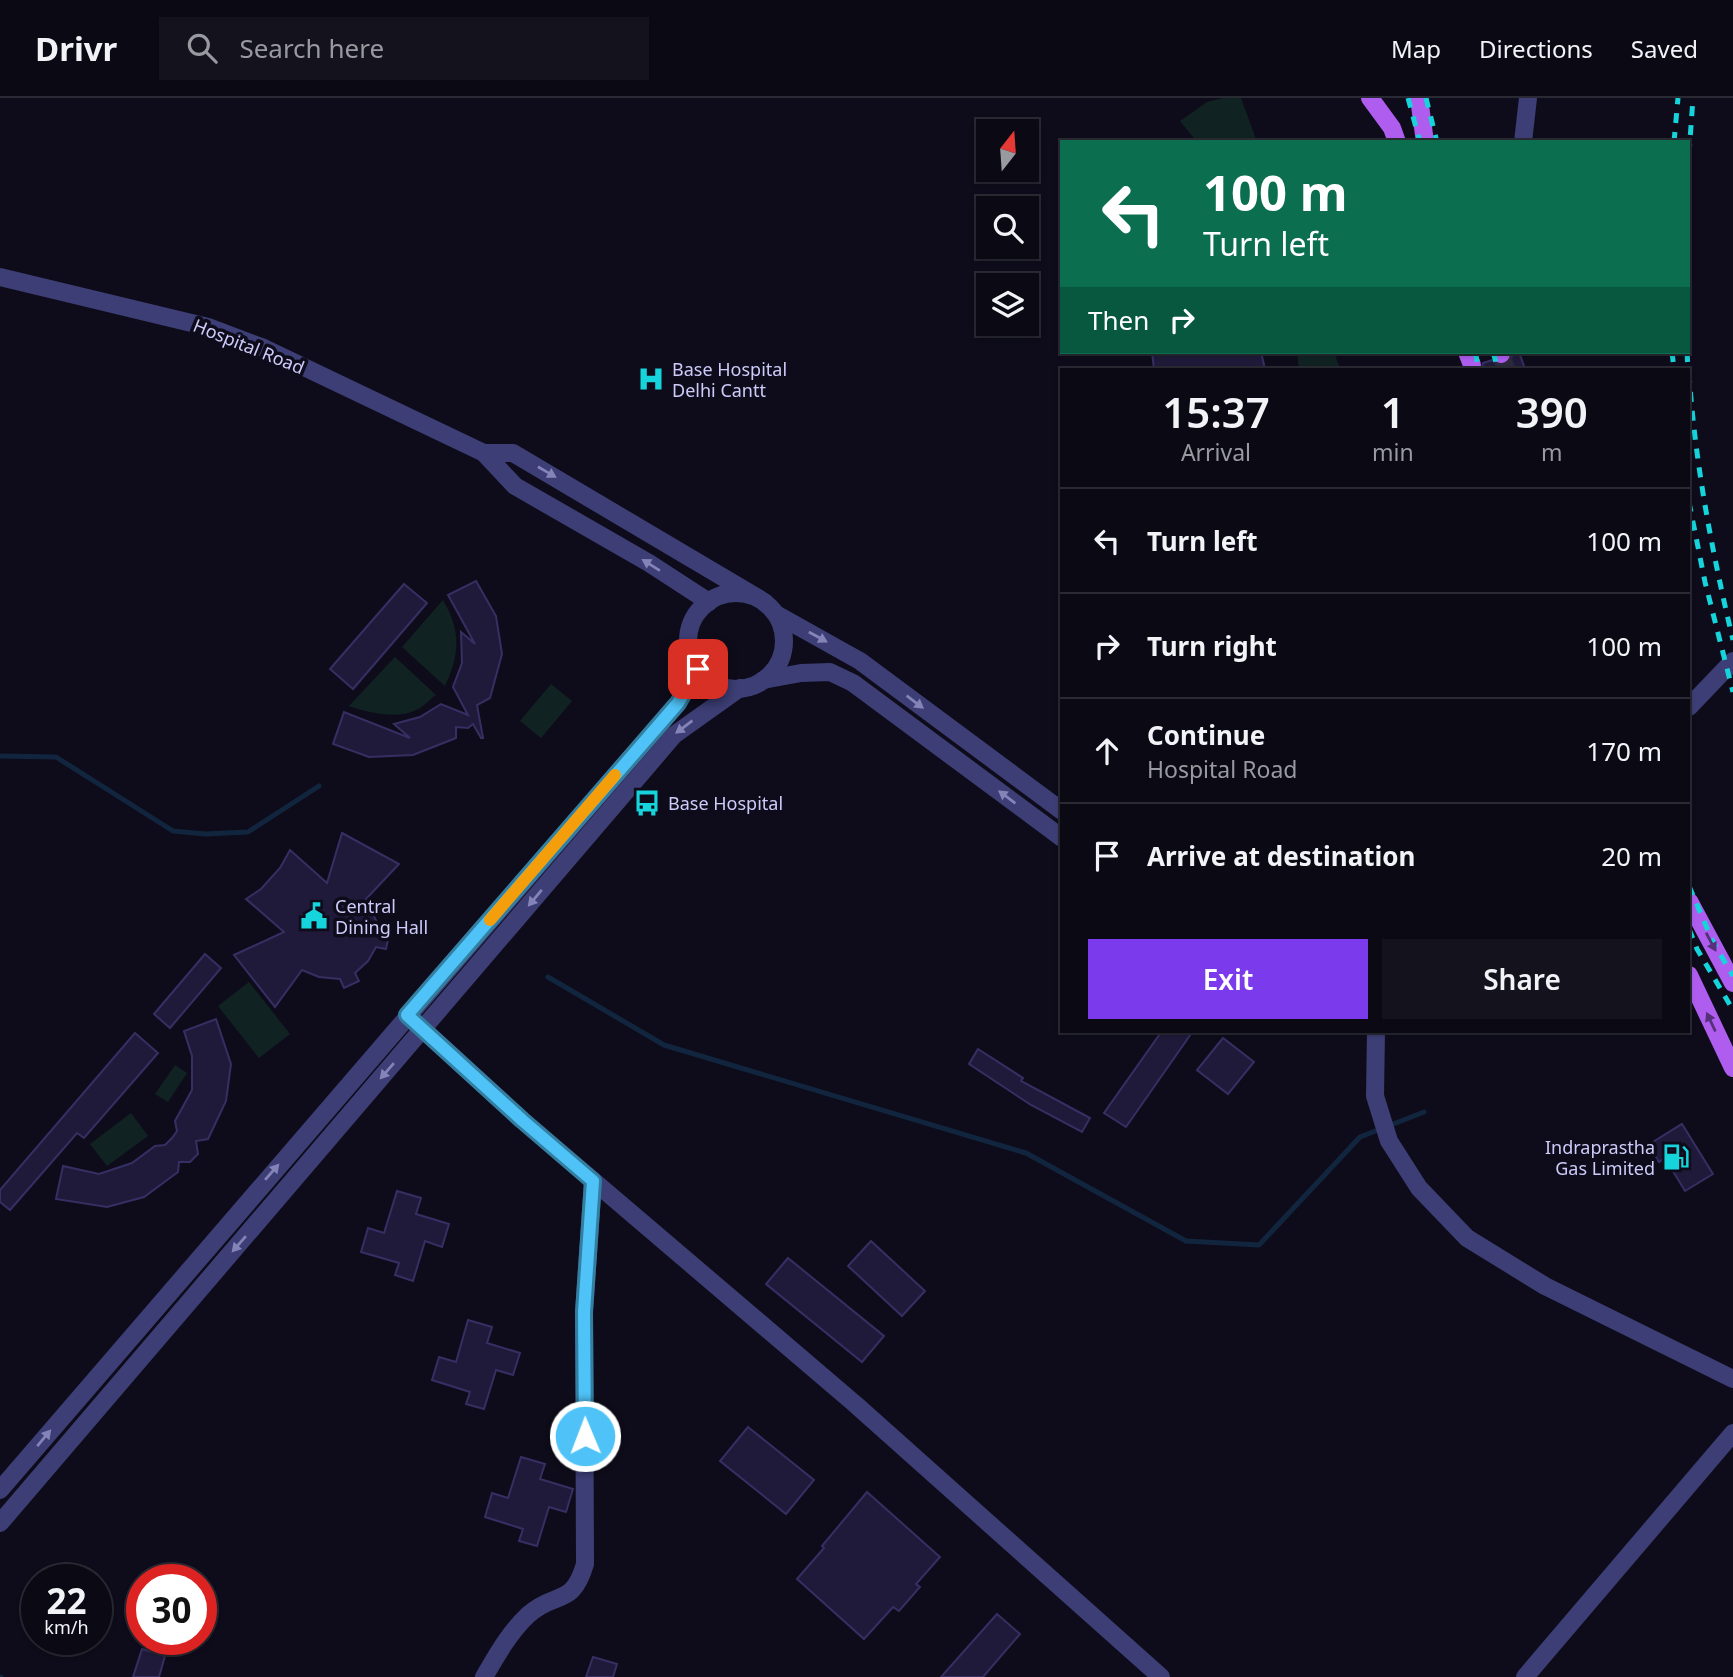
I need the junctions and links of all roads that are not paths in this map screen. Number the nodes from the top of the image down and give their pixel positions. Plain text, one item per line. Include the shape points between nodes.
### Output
1 (1370, 98) edge
2 (1384, 98) edge
3 (1411, 98) edge
4 (1419, 98) edge
5 (1528, 98) edge
6 (1395, 135) edge
7 (1424, 139) edge
8 (1522, 140) edge
9 (0, 277) edge
10 (484, 453) junction
11 (758, 598) junction
12 (709, 601) junction
13 (776, 614) junction
14 (1733, 661) edge
15 (698, 669) junction
16 (763, 680) junction
17 (740, 688) junction
18 (1690, 706) edge
19 (1060, 810) edge
20 (1060, 837) edge
21 (1690, 903) edge
22 (1690, 977) edge
23 (1733, 983) edge
24 (407, 1015) junction
25 (423, 1029) junction
26 (1377, 1033) edge
27 (1733, 1068) edge
28 (593, 1181) junction
29 (1733, 1379) edge
30 (1733, 1433) edge
31 (0, 1490) edge
32 (0, 1523) edge
33 (484, 1677) edge
34 (1161, 1677) edge
35 (1525, 1677) edge

1 - 6 main road
2 - 6 main road
3 - 7 main road
4 - 7 main road
5 - 8 street
9 - 10 street, Hospital Road via 208,327 264,348
10 -> 11 street, Hospital Road via 513,453
12 -> 10 street, Hospital Road via 515,486
11 - 12 street via 733,593
11 - 13 street
12 - 15 street via 692,622 689,635
13 - 16 street via 782,625 783,650
13 -> 19 street via 860,661
14 - 18 street
15 - 17 street via 716,684
15 - 24 street via 678,703
16 - 17 street
20 -> 16 street via 853,683 830,672
17 -> 25 street via 674,734
21 -> 23 main road
27 -> 22 main road
24 - 25 street
31 -> 24 street
25 - 28 street
25 -> 32 street
26 - 29 street via 1375,1096 1385,1128 1419,1188 1467,1238 1545,1286
28 - 33 street via 584,1312 585,1564 571,1593 543,1604 519,1624
28 - 34 street via 855,1404
30 - 35 street

